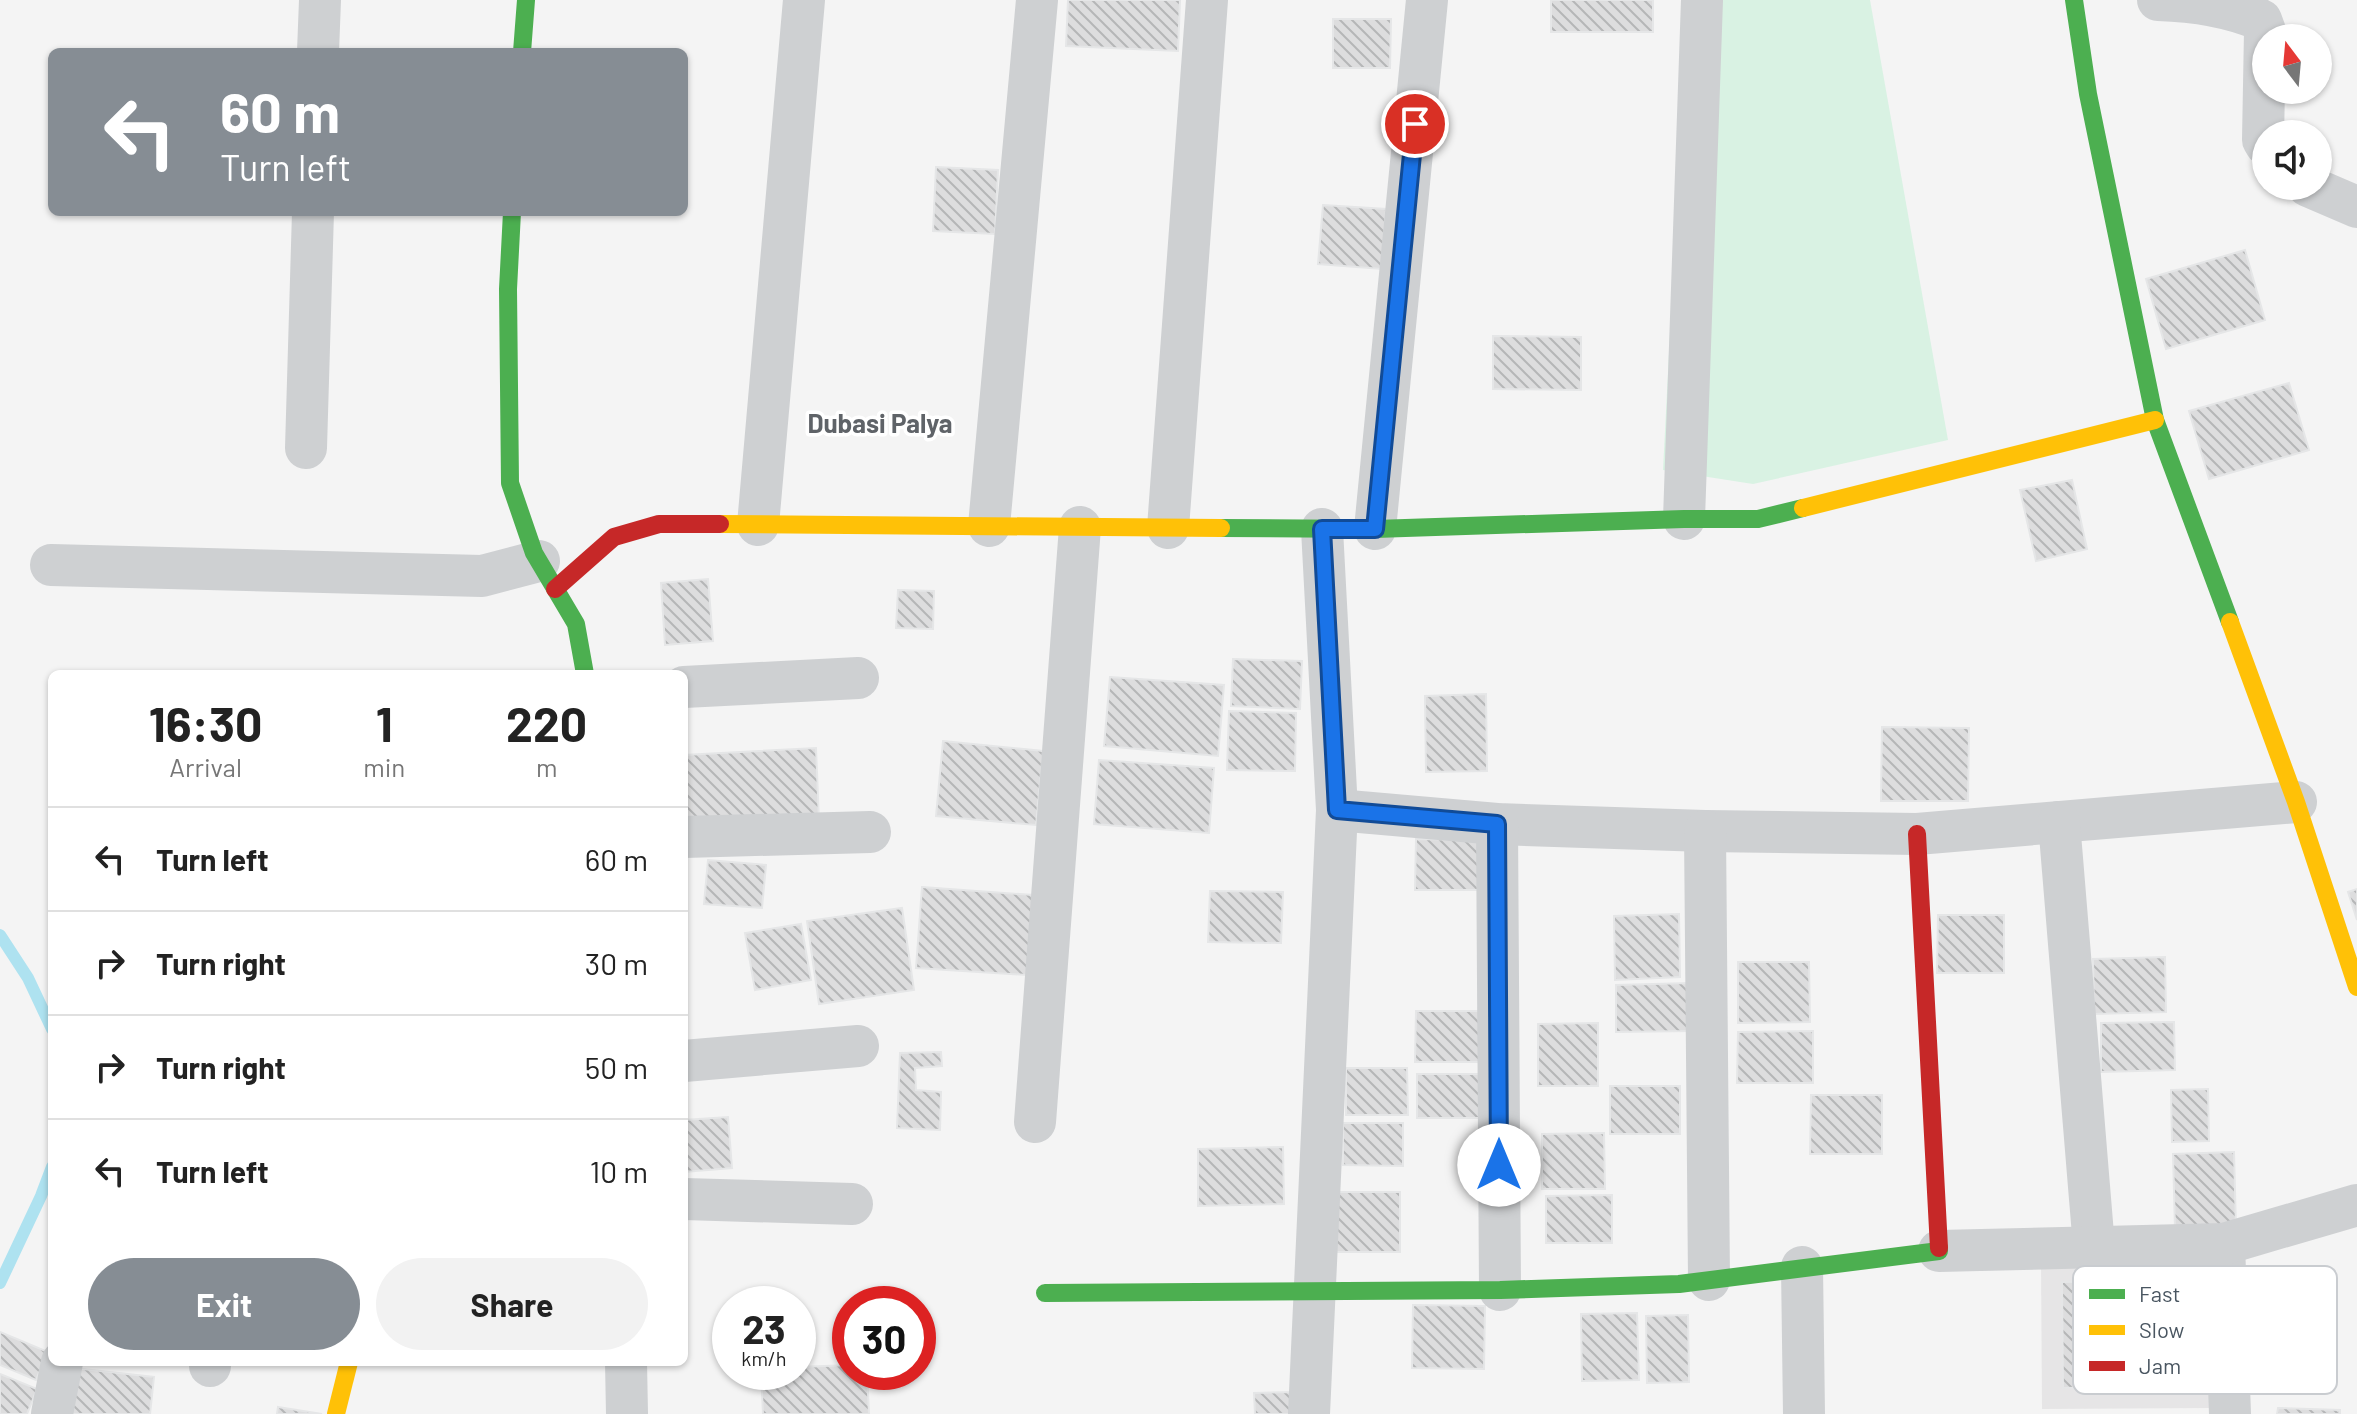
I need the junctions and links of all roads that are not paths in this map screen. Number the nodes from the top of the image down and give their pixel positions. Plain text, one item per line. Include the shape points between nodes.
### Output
1 (320, 0) edge
2 (526, 0) edge
3 (804, 0) edge
4 (1037, 0) edge
5 (1207, 0) edge
6 (1427, 0) edge
7 (1702, 0) edge
8 (2074, 0) edge
9 (2158, 0) edge
10 (2250, 8) edge
11 (318, 48) edge
12 (522, 48) edge
13 (2263, 120) edge
14 (2332, 196) edge
15 (2357, 207) edge
16 (313, 216) edge
17 (512, 216) edge
18 (2155, 420) junction
19 (306, 448) dead end
20 (1684, 519) junction
21 (758, 525) junction
22 (989, 526) junction
23 (1080, 527) junction
24 (1168, 528) junction
25 (1322, 529) junction
26 (1375, 529) junction
27 (51, 565) dead end
28 (547, 575) junction
29 (584, 670) edge
30 (858, 678) dead end
31 (688, 687) edge
32 (2296, 802) junction
33 (1337, 810) junction
34 (2059, 822) junction
35 (1497, 824) junction
36 (1705, 831) junction
37 (870, 832) dead end
38 (1917, 834) junction
39 (688, 837) edge
40 (2357, 987) edge
41 (858, 1046) dead end
42 (688, 1061) edge
43 (1035, 1122) dead end
44 (688, 1199) edge
45 (852, 1204) dead end
46 (2357, 1205) edge
47 (2224, 1244) junction
48 (2094, 1247) junction
49 (1939, 1251) junction
50 (2225, 1266) edge
51 (1802, 1267) junction
52 (1709, 1280) junction
53 (1314, 1290) junction
54 (1500, 1290) junction
55 (1045, 1293) dead end
56 (61, 1366) edge
57 (348, 1366) edge
58 (626, 1366) edge
59 (2229, 1394) edge
60 (52, 1414) edge
61 (336, 1414) edge
62 (627, 1414) edge
63 (1309, 1414) edge
64 (1804, 1414) edge
65 (2230, 1414) edge

1 - 11 street
2 - 12 street
3 - 21 street
4 - 22 street
5 - 24 street
6 - 26 street
7 - 20 street
8 - 18 street via 2088,94
9 - 10 street via 2242,12
10 - 13 street via 2265,31
14 - 15 street
16 - 19 street
17 - 28 street via 510,483
18 - 20 street via 1758,519
18 - 32 street
20 - 26 street
21 - 22 street
21 - 28 street via 659,524 614,537
22 - 23 street
23 - 24 street
23 - 43 street
24 - 25 street
25 - 26 street
25 - 33 street
27 - 28 street
28 - 29 street via 576,624
30 - 31 street
32 - 34 street
32 - 40 street
33 - 35 street
33 - 53 street
34 - 38 street
34 - 48 street
35 - 36 street
35 - 54 street
36 - 38 street
36 - 52 street
37 - 39 street
38 - 49 street
41 - 42 street
44 - 45 street
46 - 47 street
47 - 48 street
47 - 50 street
48 - 49 street
49 - 51 street
51 - 52 street
51 - 64 street
52 - 54 street
53 - 54 street
53 - 55 street
53 - 63 street
56 - 60 street
57 - 61 street
58 - 62 street
59 - 65 street

